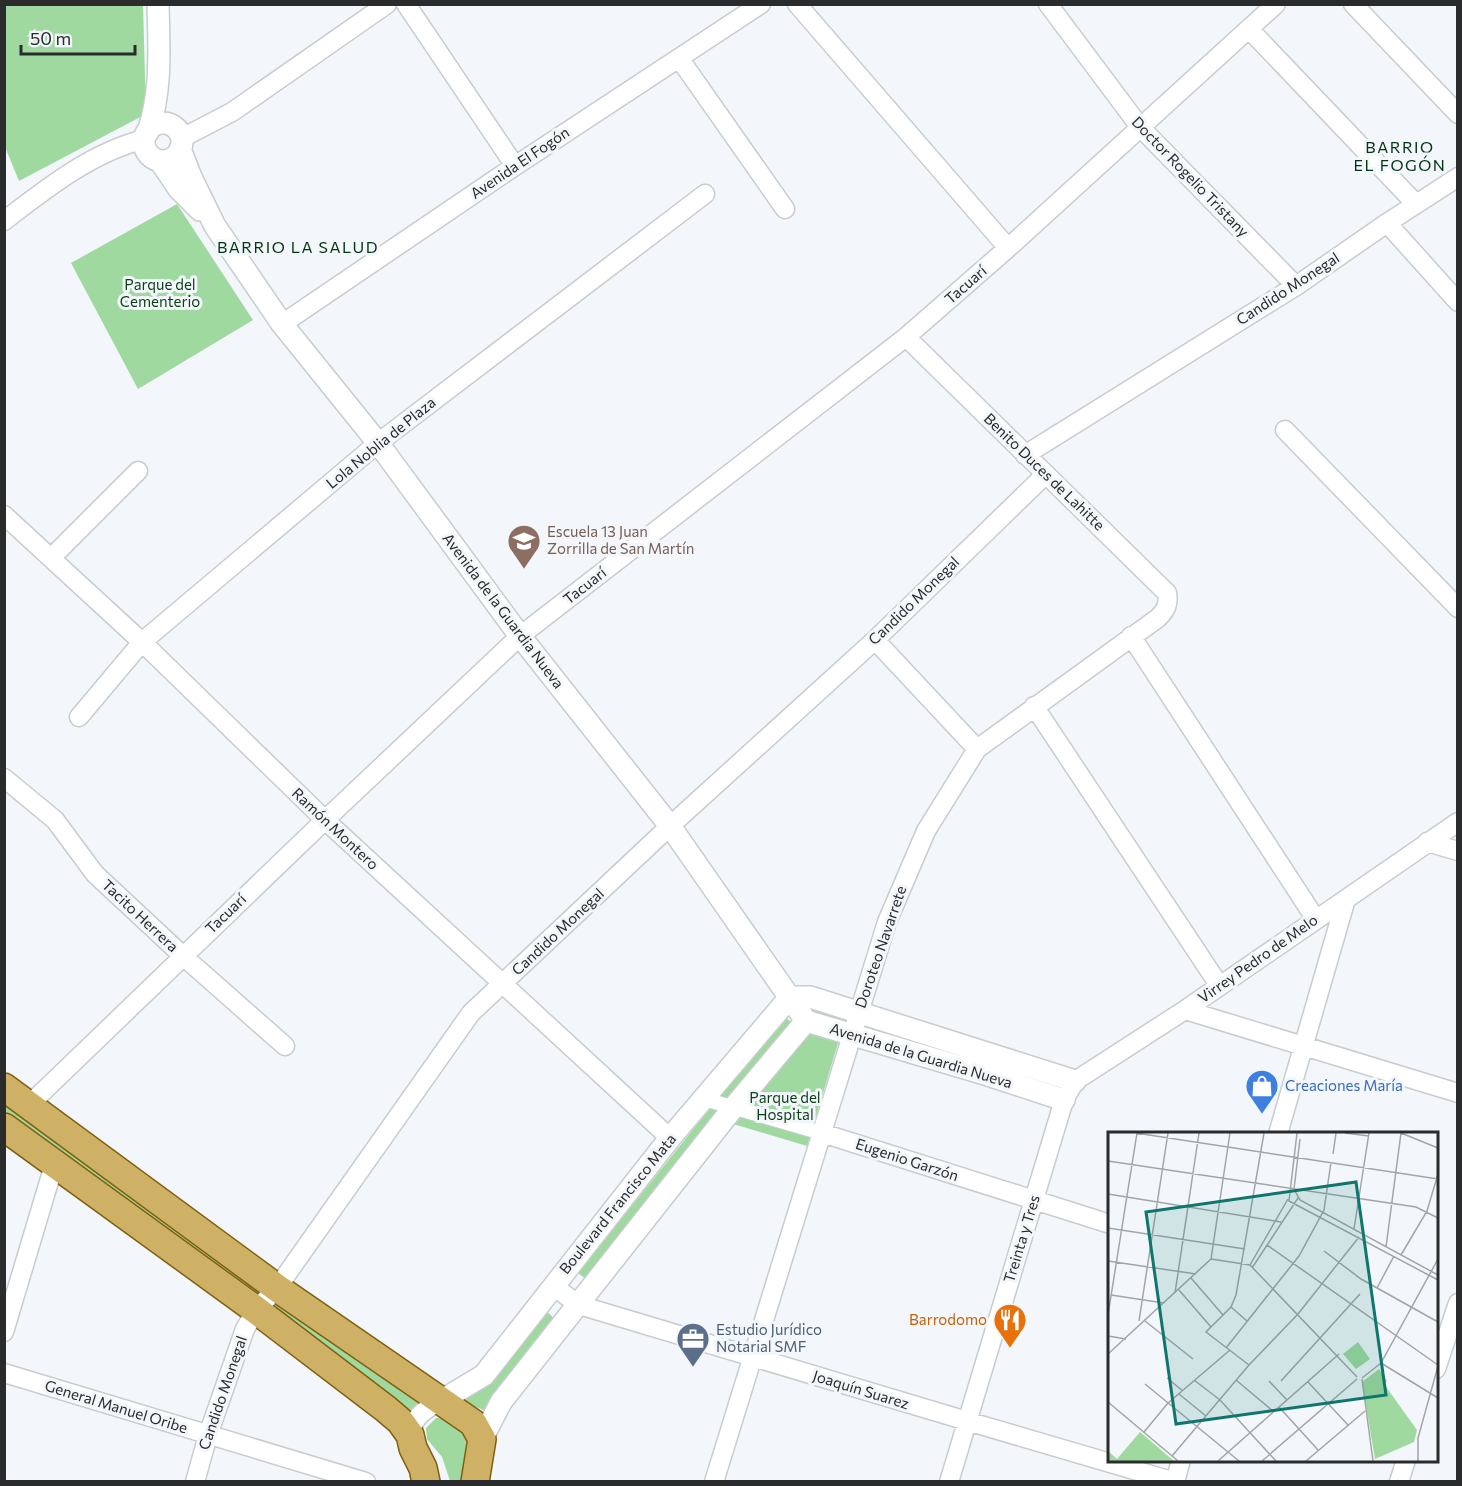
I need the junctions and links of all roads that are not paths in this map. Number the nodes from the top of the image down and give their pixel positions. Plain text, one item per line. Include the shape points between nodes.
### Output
1 (158, 4) edge
2 (387, 4) edge
3 (406, 4) edge
4 (761, 4) edge
5 (797, 4) edge
6 (1048, 4) edge
7 (1276, 4) edge
8 (1353, 4) edge
9 (735, 11) edge
10 (1250, 29) junction
11 (679, 58) junction
12 (159, 78) junction
13 (1458, 114) edge
14 (1140, 126) junction
15 (146, 135) junction
16 (178, 138) junction
17 (160, 161) junction
18 (515, 166) junction
19 (1458, 177) edge
20 (705, 194) dead end
21 (1416, 204) junction
22 (785, 209) dead end
23 (4, 221) edge
24 (1387, 223) junction
25 (215, 226) junction
26 (1008, 248) junction
27 (1296, 286) junction
28 (1458, 302) edge
29 (282, 324) junction
30 (906, 337) junction
31 (1285, 430) dead end
32 (378, 443) junction
33 (1025, 455) junction
34 (138, 471) dead end
35 (1046, 474) junction
36 (4, 515) edge
37 (51, 558) junction
38 (1458, 608) edge
39 (1164, 612) joint
40 (520, 636) junction
41 (1131, 636) junction
42 (875, 640) junction
43 (142, 642) junction
44 (1034, 706) junction
45 (79, 717) dead end
46 (978, 749) junction
47 (4, 778) edge
48 (325, 820) junction
49 (1458, 822) edge
50 (670, 826) junction
51 (1427, 842) junction
52 (1458, 851) edge
53 (1346, 899) junction
54 (1315, 918) junction
55 (183, 956) junction
56 (502, 984) junction
57 (1219, 985) junction
58 (790, 997) junction
59 (1185, 1010) junction
60 (858, 1012) junction
61 (806, 1021) junction
62 (851, 1034) junction
63 (1303, 1045) junction
64 (285, 1046) dead end
65 (1075, 1081) junction
66 (4, 1087) edge
67 (1458, 1093) edge
68 (704, 1099) junction
69 (1064, 1100) junction
70 (29, 1105) junction
71 (733, 1108) junction
72 (4, 1127) edge
73 (1279, 1132) edge
74 (822, 1133) junction
75 (670, 1138) junction
76 (54, 1165) junction
77 (1033, 1201) junction
78 (1108, 1223) edge
79 (553, 1286) junction
80 (277, 1288) junction
81 (1458, 1304) edge
82 (579, 1305) junction
83 (256, 1310) junction
84 (1448, 1328) edge
85 (4, 1332) edge
86 (752, 1358) junction
87 (1438, 1365) edge
88 (4, 1373) edge
89 (439, 1402) junction
90 (967, 1421) junction
91 (208, 1435) junction
92 (410, 1436) junction
93 (482, 1439) junction
94 (1181, 1462) edge
95 (1406, 1462) edge
96 (195, 1482) edge
97 (366, 1482) edge
98 (426, 1482) edge
99 (475, 1482) edge
100 (714, 1482) edge
101 (949, 1482) edge
102 (1175, 1482) edge
103 (1399, 1482) edge

1 - 12 street, Avenida de la Guardia Nueva
2 - 16 street via 232,112
3 - 18 street
4 - 9 street, Avenida El Fogón
5 - 26 street
6 - 14 street, Doctor Rogelio Tristany
7 - 10 street, Tacuarí
8 - 13 street
9 - 11 street, Avenida El Fogón
10 - 14 street, Tacuarí
10 - 21 street
11 - 18 street, Avenida El Fogón
11 - 22 street
12 - 15 street, Avenida de la Guardia Nueva
12 - 16 street, Avenida de la Guardia Nueva via 165,107
14 - 26 street, Tacuarí
14 - 27 street, Doctor Rogelio Tristany
15 - 16 street via 153,127 167,124
15 - 17 street via 148,153
15 - 23 street via 49,186
16 - 17 street via 174,158
16 - 25 street, Avenida de la Guardia Nueva via 191,177
17 - 25 street, Avenida de la Guardia Nueva via 179,189
18 - 29 street, Avenida El Fogón
19 - 21 street, Candido Monegal
20 - 32 street, Lola Noblia de Plaza
21 - 24 street, Candido Monegal
24 - 27 street, Candido Monegal
24 - 28 street
25 - 29 street, Avenida de la Guardia Nueva
26 - 30 street, Tacuarí
27 - 33 street, Candido Monegal
29 - 32 street, Avenida de la Guardia Nueva
30 - 33 street, Benito Duces de Lahitte
30 - 40 street, Tacuarí
31 - 38 street
32 - 40 street, Avenida de la Guardia Nueva
32 - 43 street, Lola Noblia de Plaza
33 - 35 street, Benito Duces de Lahitte
34 - 37 street
35 - 39 street, Benito Duces de Lahitte via 1167,593
35 - 42 street, Candido Monegal
36 - 37 street, Ramón Montero
37 - 43 street, Ramón Montero
39 - 41 street, Doroteo Navarrete
40 - 48 street, Tacuarí
40 - 50 street, Avenida de la Guardia Nueva
41 - 44 street, Doroteo Navarrete
41 - 54 street
42 - 46 street
42 - 50 street, Candido Monegal
43 - 45 street, Lola Noblia de Plaza
43 - 48 street, Ramón Montero
44 - 46 street, Doroteo Navarrete
44 - 57 street
46 - 60 street, Doroteo Navarrete via 926,831 886,922
47 - 55 street, Tacito Herrera via 55,820 95,873
48 - 55 street, Tacuarí
48 - 56 street, Ramón Montero
49 - 51 street, Virrey Pedro de Melo
50 - 56 street, Candido Monegal
50 - 58 street, Avenida de la Guardia Nueva
51 - 52 street
51 - 53 street, Virrey Pedro de Melo
53 - 54 street, Virrey Pedro de Melo
53 - 63 street
54 - 57 street, Virrey Pedro de Melo
55 - 64 street, Tacito Herrera
55 - 70 street, Tacuarí
56 - 75 street, Ramón Montero
56 - 80 street, Candido Monegal via 457,1031
57 - 59 street, Virrey Pedro de Melo
58 - 60 street, Avenida de la Guardia Nueva via 810,998
58 - 61 street, Avenida de la Guardia Nueva
58 - 68 street, Boulevard Francisco Mata
59 - 63 street
59 - 65 street, Virrey Pedro de Melo
60 - 62 street, Doroteo Navarrete
60 - 65 street, Avenida de la Guardia Nueva
61 - 62 street, Avenida de la Guardia Nueva
61 - 71 street, Boulevard Francisco Mata
62 - 69 street, Avenida de la Guardia Nueva
62 - 74 street, Doroteo Navarrete
63 - 67 street
63 - 73 street
65 - 69 street, Virrey Pedro de Melo
66 - 70 main road
68 - 71 street, Eugenio Garzón
68 - 75 street, Boulevard Francisco Mata
69 - 77 street, Treinta y Tres
70 - 80 main road
71 - 74 street, Eugenio Garzón
71 - 82 street, Boulevard Francisco Mata
72 - 76 main road
74 - 77 street, Eugenio Garzón
74 - 86 street, Doroteo Navarrete
75 - 79 street, Boulevard Francisco Mata
76 - 83 main road
76 - 85 street
77 - 78 street, Eugenio Garzón
77 - 90 street, Treinta y Tres
79 - 82 street, Joaquín Suarez
79 - 89 street, Boulevard Francisco Mata via 484,1375
80 - 83 street, Candido Monegal
80 - 89 main road
81 - 84 street
82 - 86 street, Joaquín Suarez
82 - 93 street, Boulevard Francisco Mata via 501,1402
83 - 91 street, Candido Monegal via 239,1343
83 - 92 main road via 387,1409
84 - 87 street
86 - 90 street, Joaquín Suarez
86 - 100 street, Doroteo Navarrete
88 - 91 street, General Manuel Oribe
89 - 92 street, Boulevard Francisco Mata via 418,1416
89 - 93 main road via 473,1423
90 - 101 street, Treinta y Tres
90 - 102 street, Joaquín Suarez
91 - 96 street, Candido Monegal
91 - 97 street, General Manuel Oribe
92 - 98 main road
93 - 99 main road, Boulevard Francisco Mata
94 - 102 street
95 - 103 street

